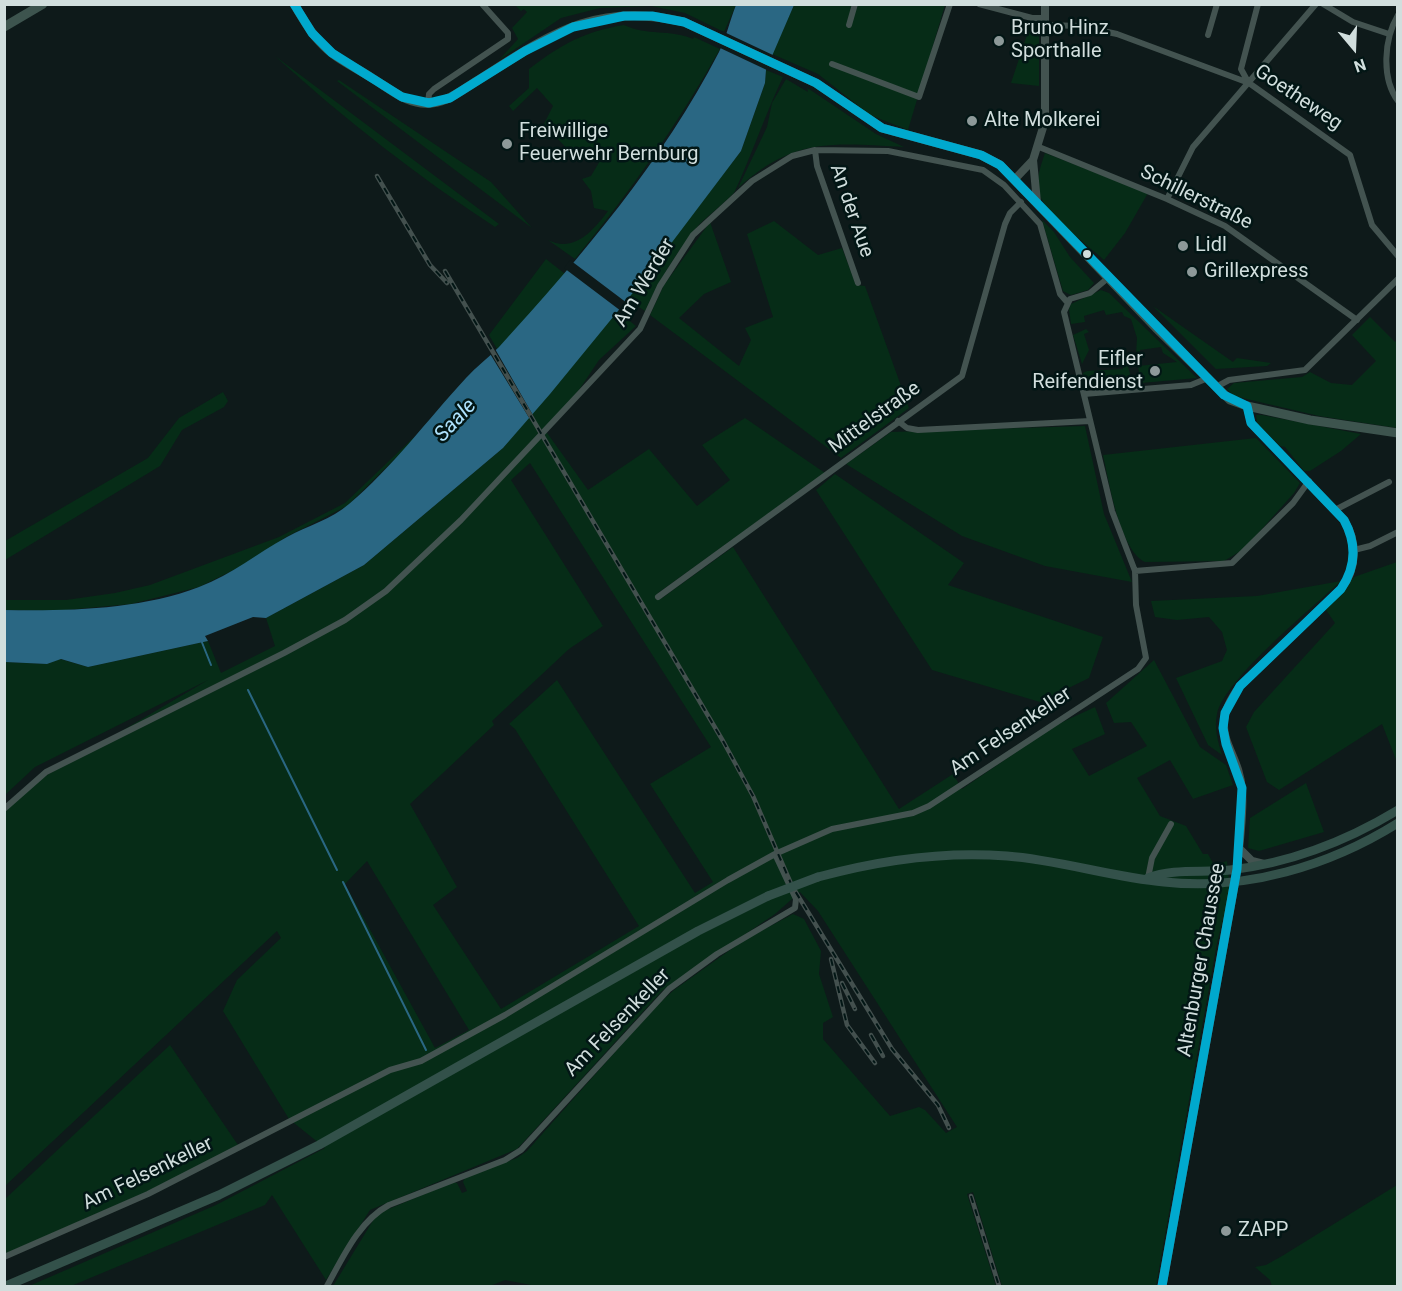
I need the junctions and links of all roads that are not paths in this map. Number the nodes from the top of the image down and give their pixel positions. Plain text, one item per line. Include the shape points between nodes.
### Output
1 (294, 4) edge
2 (482, 4) edge
3 (855, 4) edge
4 (950, 4) edge
5 (979, 4) edge
6 (1045, 4) edge
7 (1217, 4) edge
8 (1258, 4) edge
9 (1316, 4) edge
10 (1323, 4) edge
11 (36, 6) edge
12 (1398, 15) edge
13 (1046, 22) junction
14 (849, 25) dead end
15 (4, 27) edge
16 (1389, 34) junction
17 (1208, 35) dead end
18 (832, 64) dead end
19 (1250, 83) junction
20 (1398, 101) edge
21 (428, 104) junction
22 (1039, 147) junction
23 (815, 150) junction
24 (1033, 160) junction
25 (1016, 179) junction
26 (1167, 199) junction
27 (1021, 202) junction
28 (1037, 202) junction
29 (1398, 256) edge
30 (1108, 278) junction
31 (1398, 279) edge
32 (858, 283) dead end
33 (1067, 302) junction
34 (1357, 320) junction
35 (1208, 378) junction
36 (1216, 387) junction
37 (1083, 394) junction
38 (1247, 406) junction
39 (898, 421) junction
40 (1090, 422) junction
41 (1398, 433) edge
42 (1309, 481) junction
43 (1389, 482) dead end
44 (1335, 510) junction
45 (1398, 532) edge
46 (1354, 550) junction
47 (1135, 571) junction
48 (658, 597) dead end
49 (4, 809) edge
50 (1398, 810) edge
51 (1398, 823) edge
52 (1171, 824) dead end
53 (1239, 848) junction
54 (775, 854) junction
55 (1266, 865) junction
56 (1237, 869) junction
57 (1149, 878) junction
58 (1235, 881) junction
59 (4, 1257) edge
60 (6, 1287) edge
61 (327, 1287) edge
62 (1162, 1287) edge

1 - 21 main road via 330,51 405,98
2 - 21 street via 508,33 507,41 434,89
3 - 14 street
4 - 18 street via 919,97
5 - 13 street, Goetheweg
6 - 13 street
7 - 17 street
8 - 19 street via 1241,69
9 - 19 street
10 - 16 street via 1353,22
11 - 15 main road
12 - 16 street
13 - 19 street, Goetheweg via 1117,34
13 - 22 street via 1046,112
16 - 20 street via 1388,84
19 - 26 street via 1193,147
19 - 29 street, Goetheweg via 1350,155 1372,225
21 - 25 main road via 448,99 551,33 588,17 641,12 698,28 816,83 882,128 981,155
22 - 24 street
22 - 26 street, Schillerstraße
23 - 27 street, Am Werder via 888,151 973,166 998,180
23 - 32 street, An der Aue via 817,166
23 - 49 street, Am Werder via 792,156 767,170 710,217 693,235 660,286 640,329 498,482 386,591 345,620 45,772
24 - 25 street
24 - 28 street
25 - 28 main road
26 - 34 street, Schillerstraße via 1232,230
27 - 33 street, Am Werder via 1040,224 1060,294
27 - 39 street, Mittelstraße via 1005,224 962,376
28 - 30 main road
30 - 33 street via 1090,293
30 - 35 main road
31 - 34 street
33 - 37 street via 1064,312
34 - 36 street via 1301,372 1229,380
35 - 36 main road
35 - 37 street via 1191,385
36 - 38 main road
37 - 40 street
38 - 41 main road
38 - 42 street via 1251,423
39 - 40 street via 918,430
39 - 48 street, Mittelstraße
40 - 47 street via 1112,511
42 - 44 street
42 - 47 street via 1293,503 1232,563
43 - 44 street
44 - 46 street via 1348,528
45 - 46 street
46 - 53 street, Altenburger Chaussee via 1351,574 1341,589 1240,686 1228,704 1223,728 1242,788
47 - 54 street, Am Felsenkeller via 1136,605 1146,658 1138,669 929,806 832,829
50 - 55 main road via 1338,842
51 - 58 main road via 1324,860 1274,875
52 - 57 street via 1152,858
53 - 55 street via 1252,861
53 - 56 street, Altenburger Chaussee
54 - 59 street, Am Felsenkeller via 422,1061 390,1070 148,1194
54 - 61 street, Am Felsenkeller via 796,899 795,908 717,954 669,989 521,1150 376,1213
55 - 56 main road
56 - 57 main road via 1162,873
56 - 58 main road, Altenburger Chaussee
57 - 58 main road via 1189,884
57 - 60 main road, bridge via 1039,859 978,854 906,858 818,877 768,896 698,931 384,1110 219,1195
58 - 62 main road, Altenburger Chaussee

